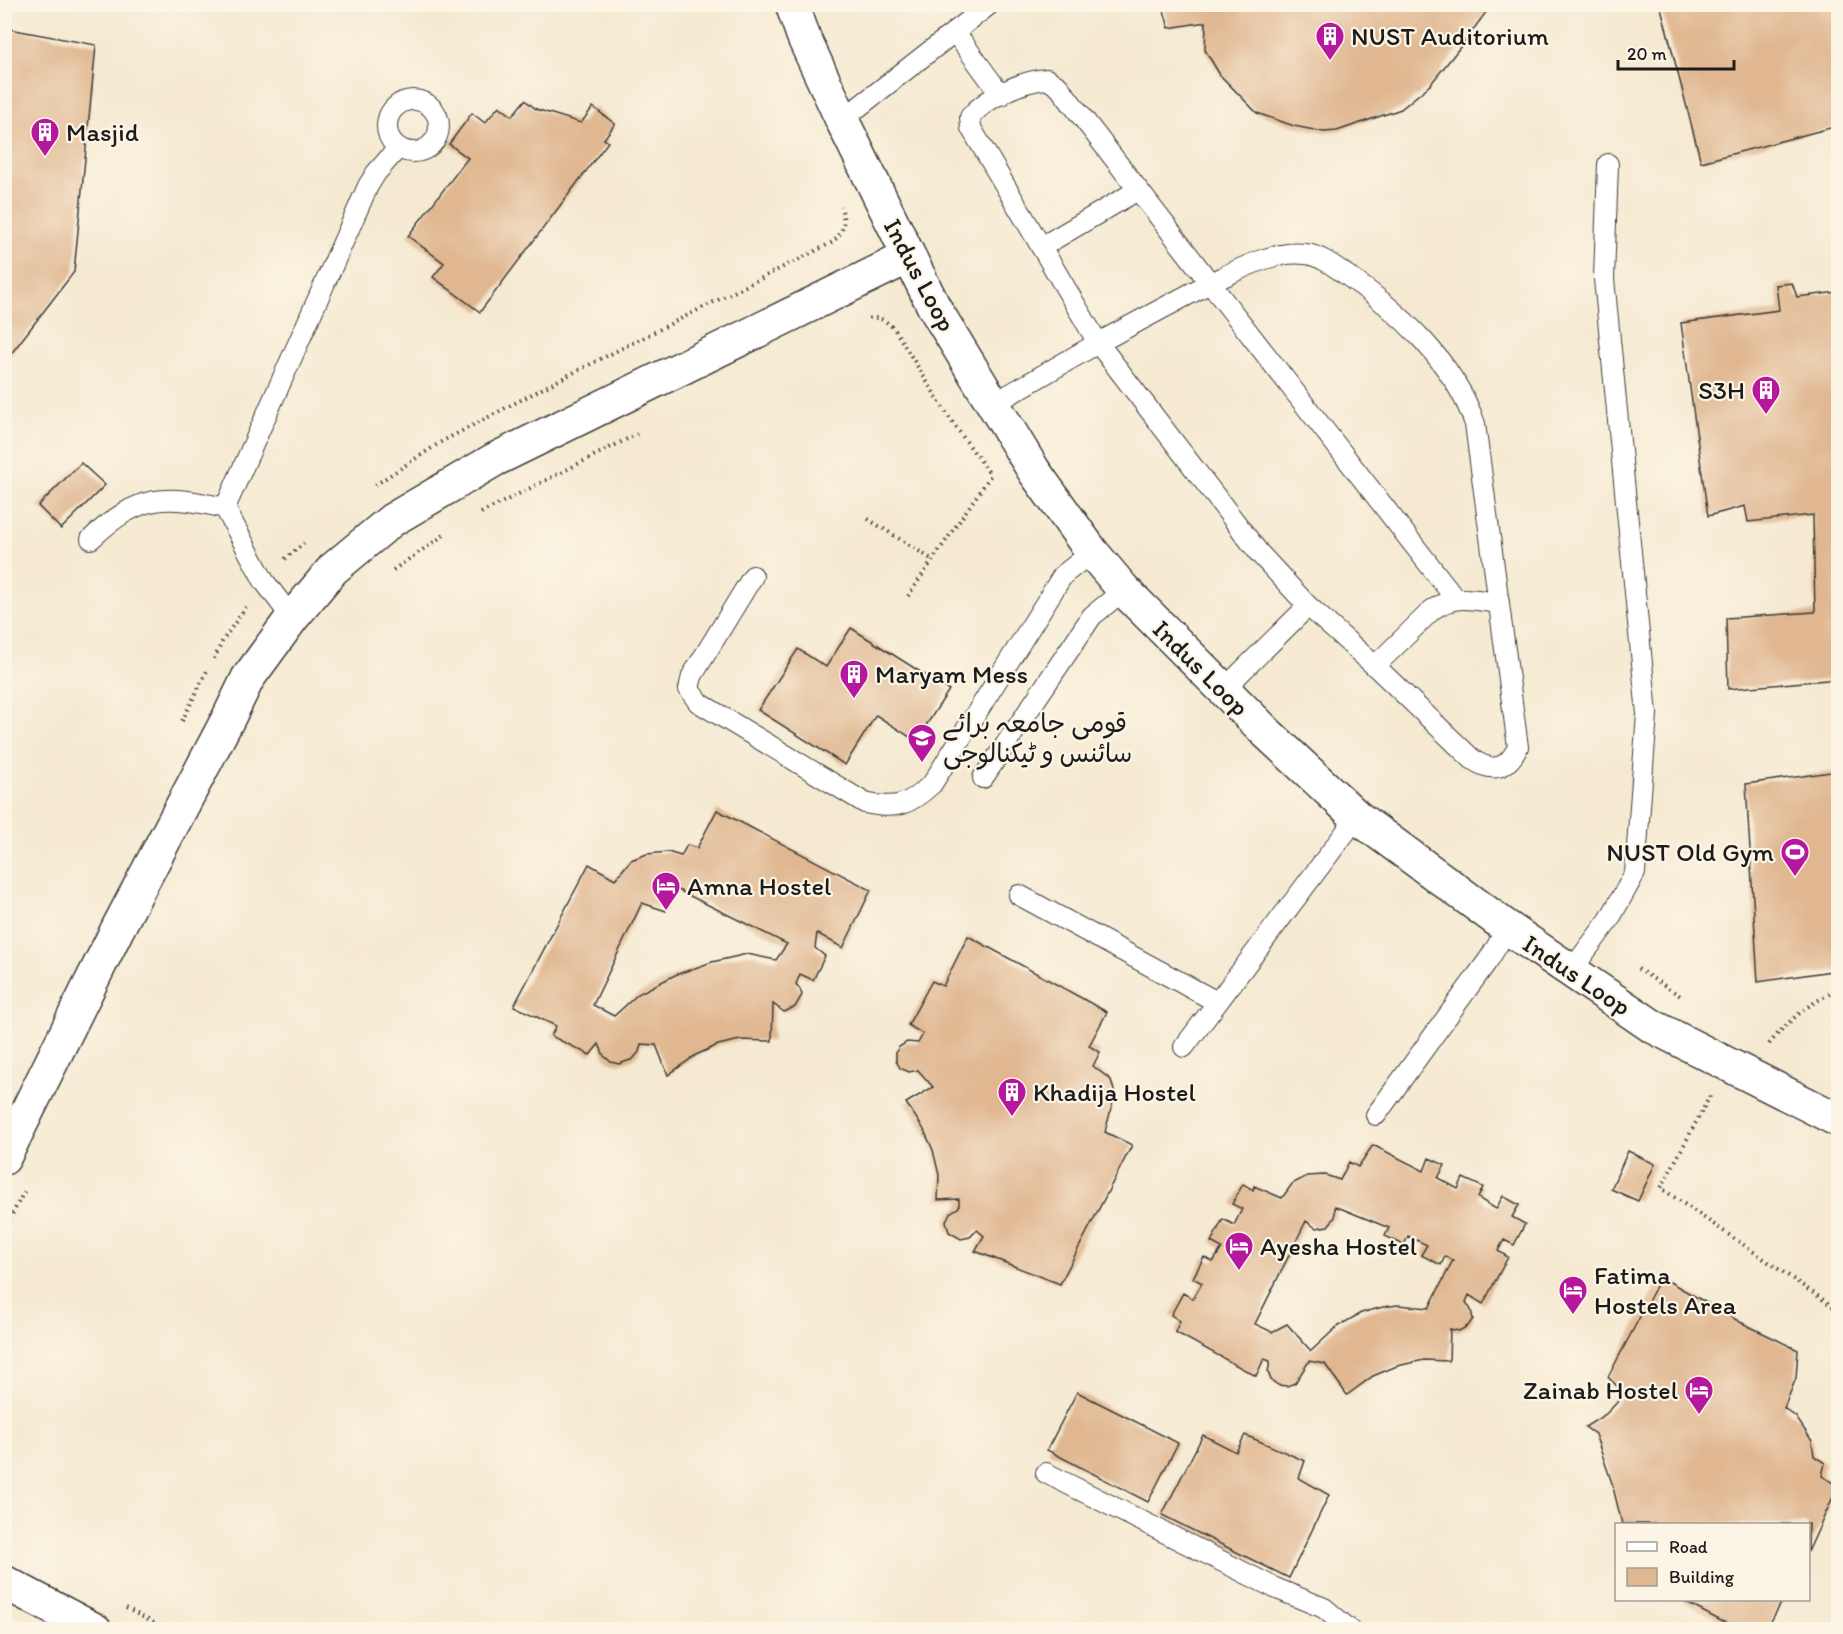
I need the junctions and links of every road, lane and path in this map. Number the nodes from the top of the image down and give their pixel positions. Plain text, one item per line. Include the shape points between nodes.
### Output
1 (792, 4) edge
2 (990, 4) edge
3 (955, 32) junction
4 (1000, 95) junction
5 (842, 120) junction
6 (398, 148) dead end
7 (1608, 164) dead end
8 (1138, 190) junction
9 (1041, 247) junction
10 (908, 257) junction
11 (1210, 283) junction
12 (859, 322) dead end
13 (1098, 343) junction
14 (993, 404) junction
15 (639, 433) dead end
16 (990, 475) junction
17 (997, 484) dead end
18 (225, 508) junction
19 (480, 514) dead end
20 (868, 519) dead end
21 (450, 531) dead end
22 (91, 539) dead end
23 (1092, 552) junction
24 (933, 560) junction
25 (386, 575) dead end
26 (753, 576) dead end
27 (1124, 590) junction
28 (908, 596) dead end
29 (1455, 598) junction
30 (1498, 603) junction
31 (1308, 606) junction
32 (292, 618) junction
33 (1376, 666) junction
34 (1224, 689) junction
35 (982, 778) dead end
36 (1357, 817) junction
37 (1019, 895) dead end
38 (1508, 928) junction
39 (1571, 971) junction
40 (1839, 990) edge
41 (1217, 1002) junction
42 (1184, 1047) dead end
43 (1764, 1050) dead end
44 (1715, 1089) dead end
45 (1376, 1115) dead end
46 (1839, 1120) edge
47 (4, 1158) edge
48 (26, 1188) dead end
49 (4, 1230) edge
50 (1839, 1310) edge
51 (1046, 1473) dead end
52 (4, 1582) edge
53 (95, 1629) edge
54 (1350, 1629) edge

1 - 5 street, Indus Loop
2 - 3 lane
3 - 4 lane
3 - 5 lane
4 - 8 lane via 1030,80 1047,79 1059,87
4 - 9 lane via 978,107 970,117 971,128
5 - 10 street, Indus Loop
6 - 18 lane via 368,186
7 - 39 lane via 1604,279 1647,714 1635,873 1609,920
8 - 9 lane
8 - 11 lane
9 - 13 lane
10 - 14 street, Indus Loop
10 - 32 street via 494,460 392,520 333,569
11 - 13 lane
11 - 29 lane
11 - 30 lane via 1276,256 1306,254 1330,264 1369,290 1416,334 1457,385 1475,424
12 - 16 path via 868,318 889,322
13 - 14 lane
13 - 31 lane via 1259,554
14 - 23 street, Indus Loop via 1034,471
15 - 19 path
16 - 17 path
16 - 24 path
18 - 22 lane via 189,500 158,500 135,506 112,519
18 - 32 lane via 264,581
20 - 24 path
21 - 25 path
23 - 26 lane via 1063,575 932,784 916,798 882,807 865,803 698,702 689,689 692,676
23 - 27 street, Indus Loop
24 - 28 path
27 - 34 street, Indus Loop
27 - 35 lane via 1092,616
29 - 30 lane
29 - 33 lane via 1432,610
30 - 33 lane via 1518,747 1505,764 1494,768 1482,766
31 - 33 lane
31 - 34 lane
32 - 47 street via 248,678
34 - 36 street, Indus Loop
36 - 38 street, Indus Loop
36 - 41 lane
37 - 41 lane
38 - 39 street, Indus Loop
38 - 45 lane
39 - 46 street, Indus Loop via 1652,1026
40 - 43 path via 1819,998 1788,1021
41 - 42 lane
44 - 50 path via 1661,1188
48 - 49 path
51 - 54 lane via 1275,1588 1324,1608
52 - 53 street

